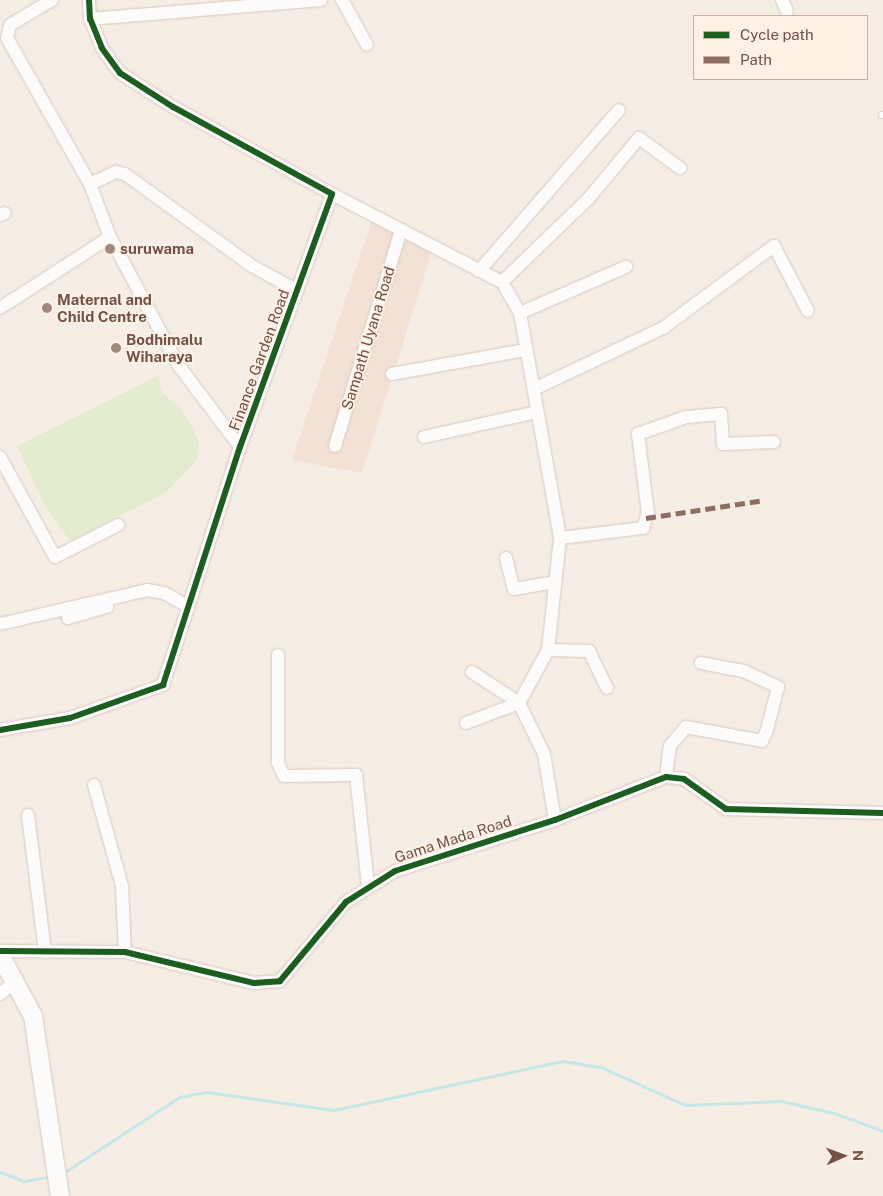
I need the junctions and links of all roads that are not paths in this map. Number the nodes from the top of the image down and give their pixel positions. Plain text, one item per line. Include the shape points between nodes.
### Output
1 (52, 0) edge
2 (89, 0) edge
3 (321, 0) edge
4 (342, 0) edge
5 (90, 19) junction
6 (4, 34) edge
7 (366, 45) dead end
8 (619, 110) dead end
9 (680, 168) dead end
10 (90, 184) junction
11 (332, 194) junction
12 (401, 230) junction
13 (110, 237) junction
14 (626, 267) dead end
15 (479, 271) junction
16 (502, 282) junction
17 (298, 291) junction
18 (0, 308) edge
19 (808, 311) dead end
20 (520, 313) junction
21 (526, 350) junction
22 (392, 374) dead end
23 (534, 389) junction
24 (538, 412) junction
25 (424, 437) dead end
26 (774, 442) dead end
27 (335, 446) dead end
28 (240, 447) junction
29 (0, 457) edge
30 (118, 525) dead end
31 (560, 538) junction
32 (506, 558) dead end
33 (555, 582) junction
34 (187, 606) junction
35 (108, 607) dead end
36 (68, 608) junction
37 (0, 624) edge
38 (548, 650) junction
39 (278, 655) dead end
40 (701, 663) dead end
41 (472, 672) dead end
42 (607, 688) dead end
43 (519, 703) junction
44 (466, 723) dead end
45 (0, 730) edge
46 (666, 777) junction
47 (94, 785) dead end
48 (883, 813) edge
49 (28, 815) dead end
50 (555, 820) junction
51 (368, 885) junction
52 (45, 952) junction
53 (126, 952) junction
54 (0, 953) edge
55 (16, 981) junction
56 (0, 994) edge
57 (60, 1196) edge

1 - 6 street, Finance Garden Road via 10,25
2 - 5 street
3 - 5 street
4 - 7 street
5 - 11 street via 102,48 120,73 173,108
6 - 10 street, Finance Garden Road
8 - 15 street
9 - 16 street via 639,138 589,198
10 - 13 street, Finance Garden Road
10 - 17 street, Finance Garden Road via 116,172 125,174 252,266
11 - 12 street
11 - 17 street, Finance Garden Road
12 - 15 street
12 - 27 street, Sampath Uyana Road
13 - 18 street
13 - 28 street, Finance Garden Road via 179,366
14 - 20 street
15 - 16 street
16 - 20 street
17 - 28 street, Finance Garden Road
19 - 23 street via 774,246 664,328
20 - 21 street
21 - 22 street
21 - 23 street
23 - 24 street
24 - 25 street
24 - 31 street
26 - 31 street via 723,444 721,414 686,417 638,434 648,513 643,528
28 - 34 street, Finance Garden Road
29 - 30 street via 55,557
31 - 33 street
32 - 33 street via 514,589
33 - 38 street
34 - 36 street via 164,593 147,590
34 - 45 street, Finance Garden Road via 163,685 70,718
35 - 36 street via 68,618
36 - 37 street
38 - 42 street via 589,651
38 - 43 street
39 - 51 street via 278,763 284,776 356,775
40 - 46 street via 743,671 778,687 767,730 762,741 686,727 670,746
41 - 43 street
43 - 44 street
43 - 50 street via 544,754
46 - 48 street via 684,779 726,809
46 - 50 street, Gama Mada Road
47 - 53 street via 122,886
49 - 52 street
50 - 51 street, Gama Mada Road via 404,868
51 - 53 street, Gama Mada Road via 324,926 280,980 254,983
52 - 53 street, Gama Mada Road
52 - 54 street, Gama Mada Road
54 - 55 street
55 - 56 street
55 - 57 street via 33,1016

